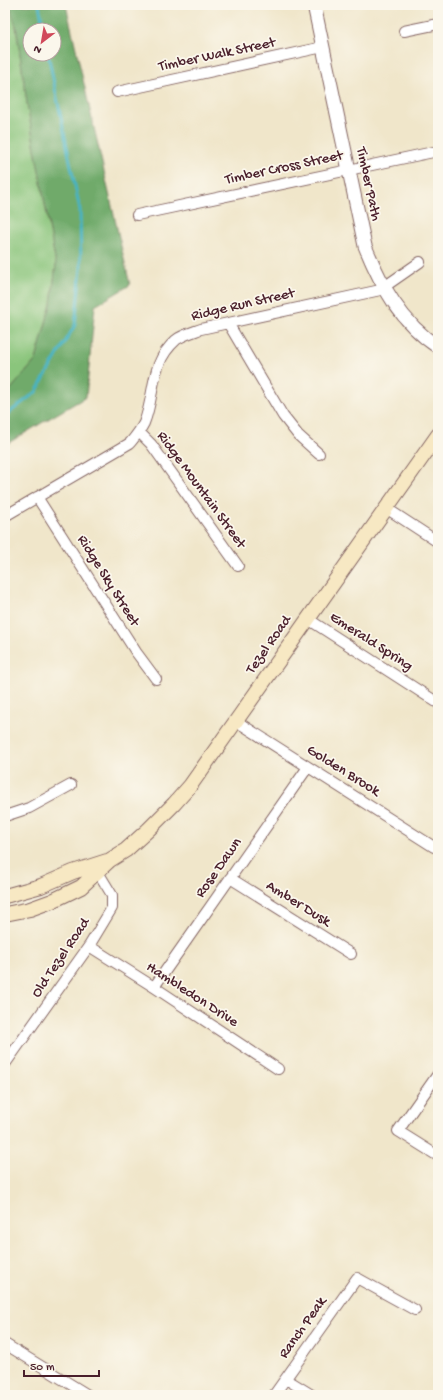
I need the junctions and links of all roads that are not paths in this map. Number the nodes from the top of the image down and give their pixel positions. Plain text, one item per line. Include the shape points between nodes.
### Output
1 (314, 5) edge
2 (438, 24) edge
3 (404, 31) dead end
4 (323, 47) junction
5 (117, 92) dead end
6 (438, 151) edge
7 (348, 170) junction
8 (137, 215) dead end
9 (420, 262) dead end
10 (384, 288) junction
11 (228, 323) junction
12 (438, 347) edge
13 (139, 432) junction
14 (438, 435) edge
15 (320, 454) dead end
16 (38, 497) junction
17 (386, 508) junction
18 (5, 516) edge
19 (438, 542) edge
20 (238, 566) dead end
21 (308, 619) junction
22 (156, 679) dead end
23 (438, 703) edge
24 (236, 721) junction
25 (308, 767) junction
26 (71, 785) dead end
27 (5, 816) edge
28 (434, 847) dead end
29 (96, 869) junction
30 (230, 878) junction
31 (7, 895) edge
32 (5, 914) edge
33 (88, 946) junction
34 (351, 954) dead end
35 (154, 987) junction
36 (5, 1064) edge
37 (278, 1069) dead end
38 (438, 1074) edge
39 (438, 1156) edge
40 (416, 1310) dead end
41 (5, 1344) edge
42 (286, 1379) junction
43 (88, 1395) edge
44 (274, 1395) edge
45 (312, 1395) edge

1 - 4 street, Timber Path
2 - 3 street
4 - 5 street, Timber Walk Street
4 - 7 street, Timber Path
6 - 7 street, Timber Cross Street
7 - 8 street, Timber Cross Street
7 - 10 street, Timber Path via 365,246
9 - 10 street
10 - 11 street, Ridge Run Street
10 - 12 street, Timber Path via 401,314
11 - 13 street, Ridge Run Street via 201,328 186,334 176,340 164,354 156,370 148,410
11 - 15 street via 283,416
13 - 16 street, Ridge Run Street via 120,450
13 - 20 street, Ridge Mountain Street via 151,444
14 - 17 main road, Tezel Road
16 - 18 street, Ridge Run Street
16 - 22 street, Ridge Sky Street via 136,652
17 - 19 street
17 - 21 main road, Tezel Road
21 - 23 street, Emerald Spring
21 - 24 main road, Tezel Road
24 - 25 street, Golden Brook
24 - 29 main road, Tezel Road via 190,786 174,804 126,850
25 - 28 street, Golden Brook
25 - 30 street, Rose Dawn
26 - 27 street via 28,808
29 - 31 main road, Tezel Road via 73,872 41,886
29 - 32 main road, Tezel Road via 81,887 30,909
29 - 33 street, Old Tezel Road via 112,895 112,908
30 - 34 street, Amber Dusk
30 - 35 street, Rose Dawn
33 - 35 street, Hambledon Drive
33 - 36 street, Old Tezel Road
35 - 37 street, Hambledon Drive
38 - 39 street via 398,1131
40 - 42 street, Ranch Peak via 357,1278
41 - 43 street
42 - 44 street, Ranch Peak
42 - 45 street

